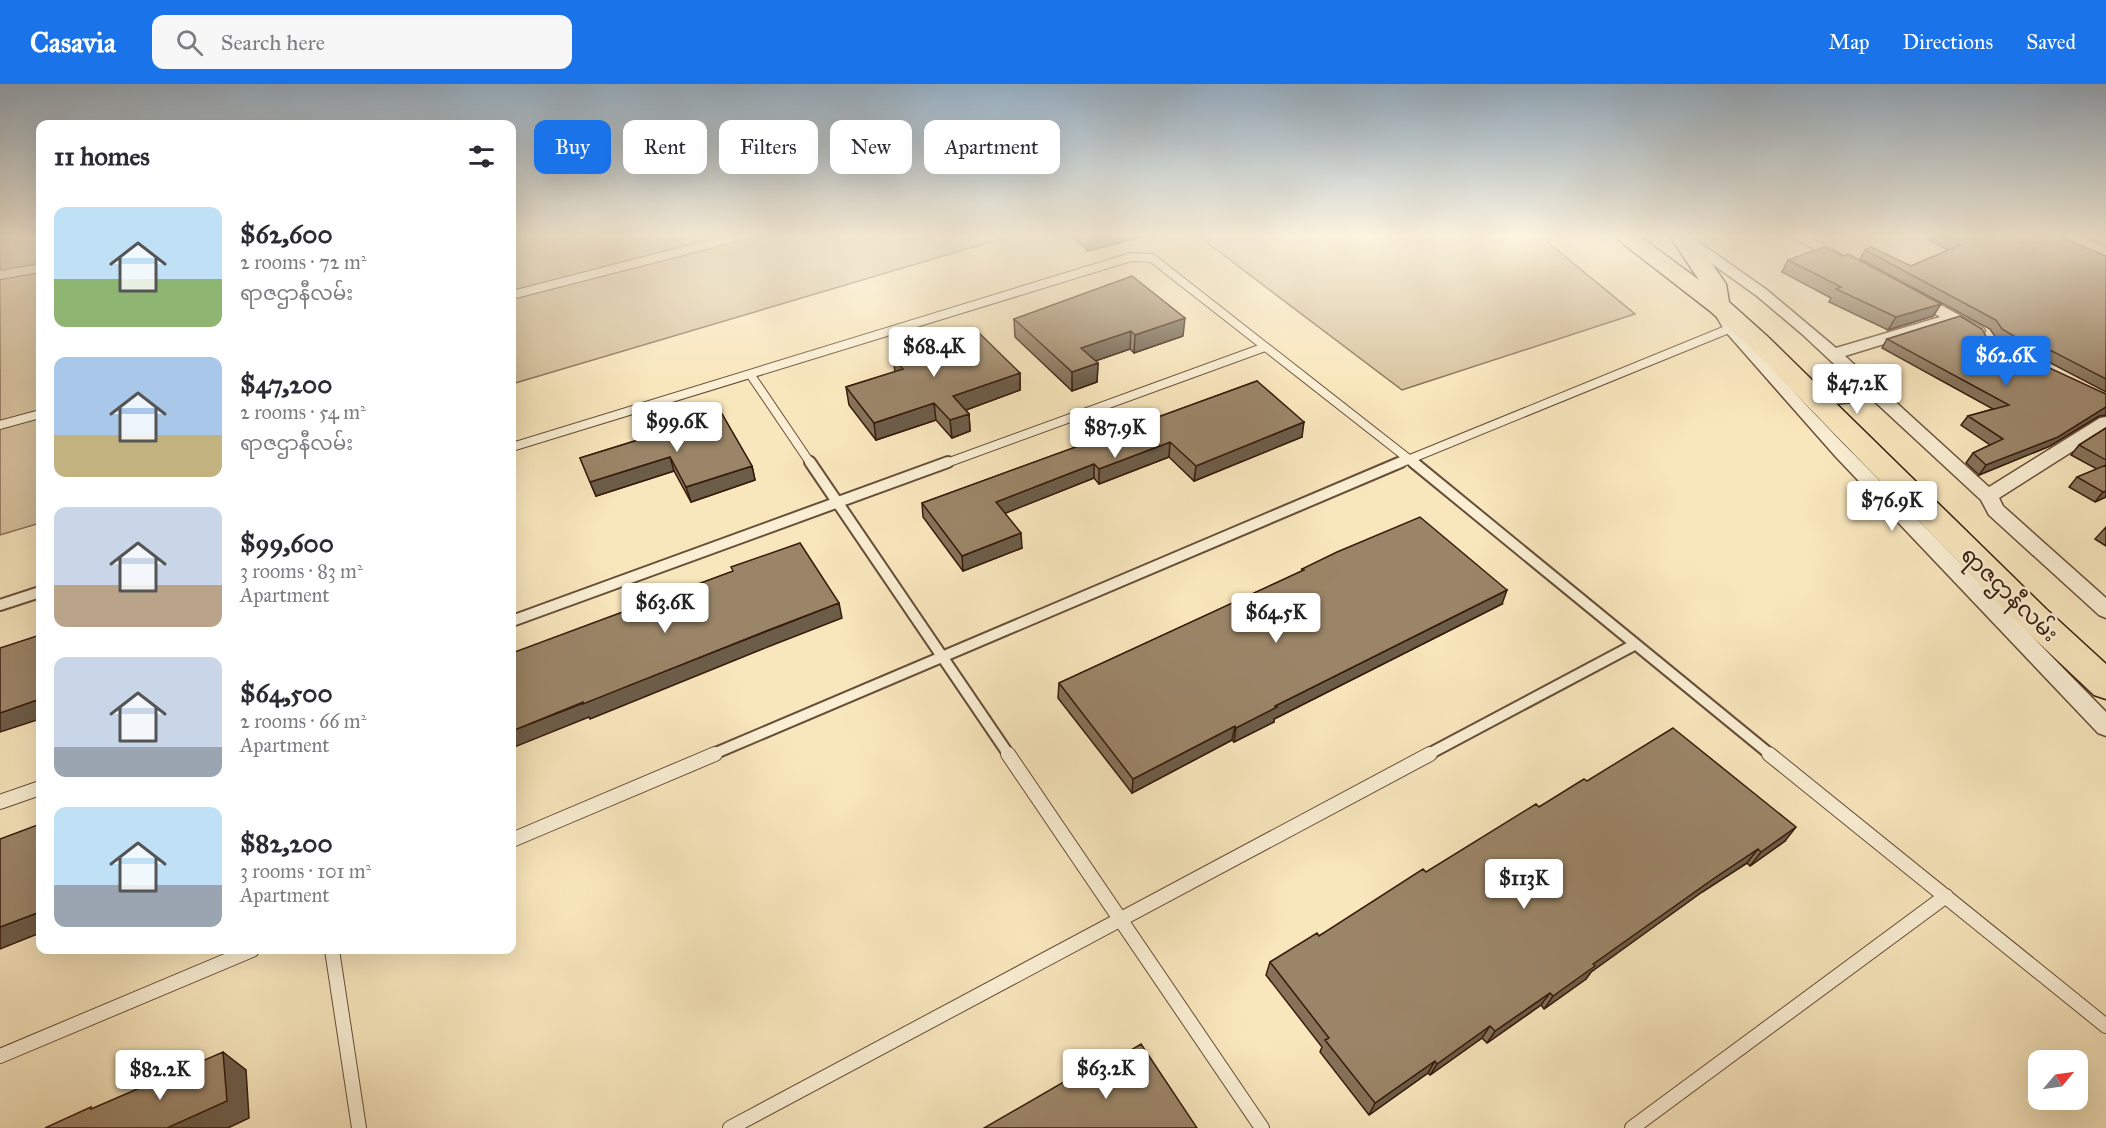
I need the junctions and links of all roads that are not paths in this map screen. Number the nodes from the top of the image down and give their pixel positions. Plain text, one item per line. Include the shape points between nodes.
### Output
1 (556, 284) edge
2 (1044, 284) edge
3 (1186, 284) edge
4 (1690, 284) edge
5 (1701, 284) edge
6 (1708, 284) edge
7 (1749, 284) edge
8 (1897, 287) edge
9 (516, 294) edge
10 (1721, 306) junction
11 (1952, 318) junction
12 (1988, 343) edge
13 (1265, 347) junction
14 (1833, 354) junction
15 (750, 374) junction
16 (1876, 396) junction
17 (1834, 399) junction
18 (36, 415) edge
19 (0, 424) edge
20 (2103, 428) edge
21 (516, 446) edge
22 (1409, 459) junction
23 (1988, 495) junction
24 (838, 503) junction
25 (36, 593) edge
26 (0, 605) edge
27 (2106, 609) edge
28 (516, 620) edge
29 (1634, 645) junction
30 (942, 657) junction
31 (2106, 658) edge
32 (2106, 685) edge
33 (2106, 727) edge
34 (36, 789) edge
35 (0, 802) edge
36 (516, 838) edge
37 (1947, 897) junction
38 (1120, 920) junction
39 (242, 954) edge
40 (333, 954) edge
41 (2106, 1026) edge
42 (0, 1056) edge
43 (359, 1128) edge
44 (730, 1128) edge
45 (1262, 1128) edge
46 (1632, 1128) edge

1 - 9 lane
2 - 15 lane
3 - 13 lane
4 - 10 main road, ရာဇဌာနီလမ်း
5 - 10 main road, ရာဇဌာနီလမ်း
6 - 10 main road
7 - 14 street
8 - 11 street
10 - 17 main road, ရာဇဌာနီလမ်း via 1776,339
10 - 22 lane
10 - 32 main road, ရာဇဌာနီလမ်း
10 - 33 street via 1842,453
11 - 12 street via 1983,334
11 - 14 street
13 - 22 lane
13 - 24 lane
14 - 16 street
15 - 21 lane
15 - 24 lane
16 - 17 street
16 - 23 street
17 - 31 main road, ရာဇဌာနီလမ်း via 1946,511
18 - 19 lane
20 - 23 street
22 - 29 lane
22 - 30 lane
23 - 27 street via 1996,510
24 - 28 lane
24 - 30 lane
25 - 26 lane
29 - 37 lane
29 - 38 lane
30 - 36 lane
30 - 38 lane
34 - 35 lane
37 - 41 lane
37 - 46 lane
38 - 44 lane
38 - 45 lane
39 - 42 lane
40 - 43 lane

